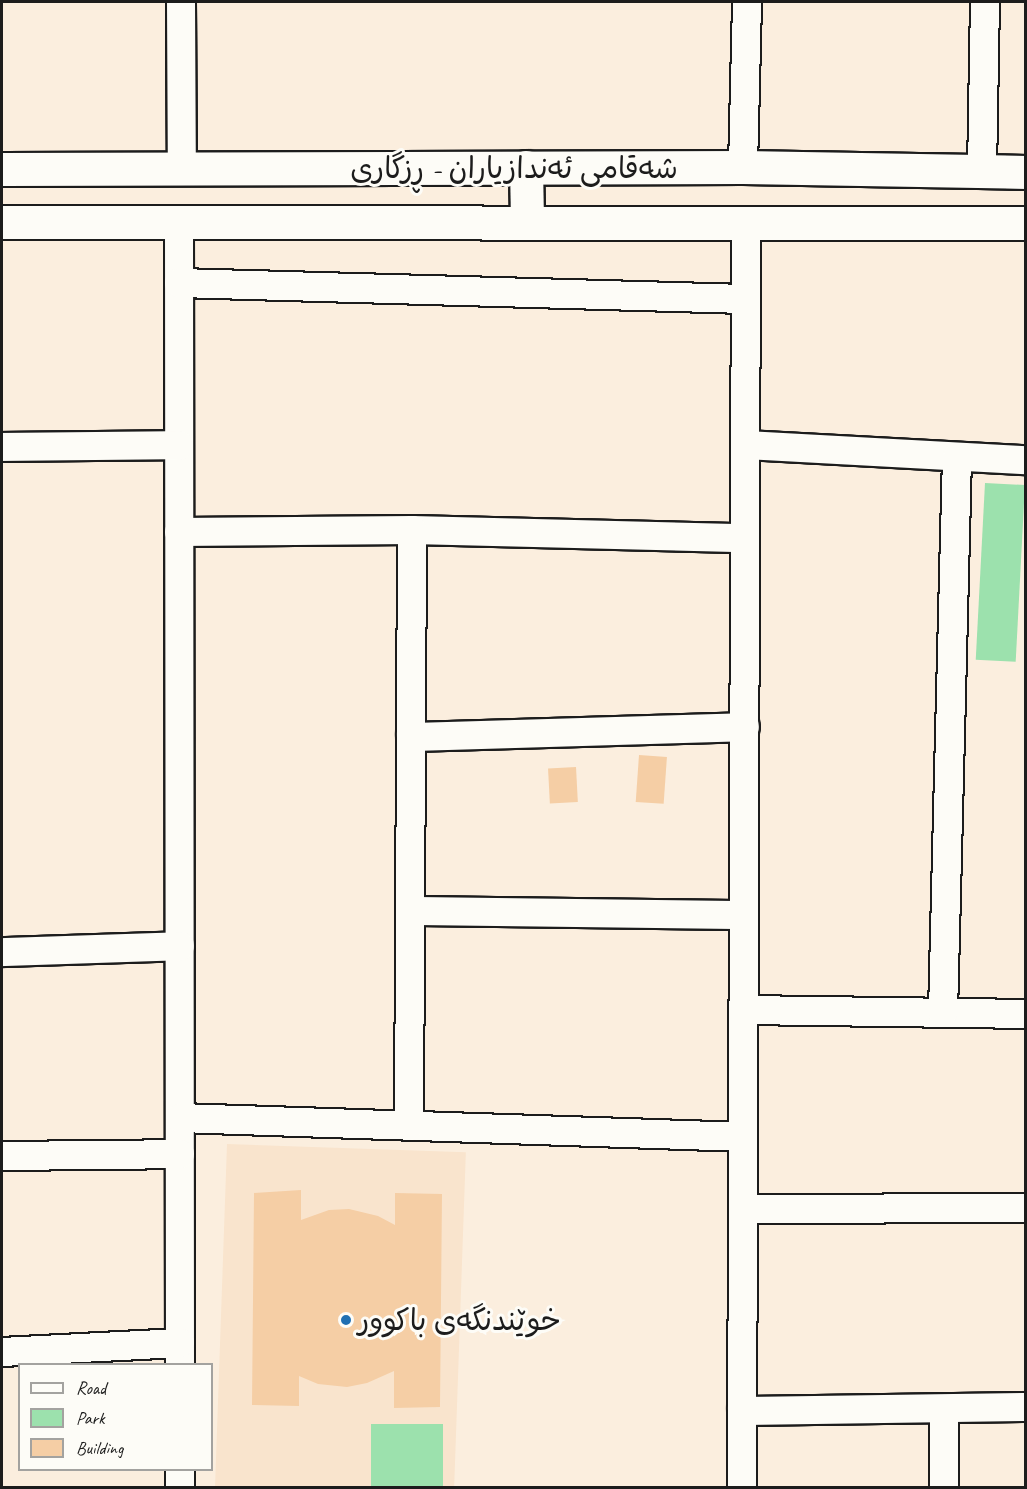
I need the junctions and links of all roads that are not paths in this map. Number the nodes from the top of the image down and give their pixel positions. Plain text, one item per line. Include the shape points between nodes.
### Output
1 (181, 2) edge
2 (747, 2) edge
3 (985, 2) edge
4 (526, 167) junction
5 (743, 167) junction
6 (2, 168) edge
7 (182, 168) junction
8 (982, 172) junction
9 (1026, 172) edge
10 (746, 220) junction
11 (527, 221) junction
12 (2, 222) edge
13 (179, 222) junction
14 (1026, 223) edge
15 (179, 283) junction
16 (746, 299) junction
17 (179, 445) junction
18 (746, 445) junction
19 (2, 447) edge
20 (957, 457) junction
21 (1026, 460) edge
22 (412, 530) junction
23 (179, 532) junction
24 (746, 538) junction
25 (745, 728) junction
26 (411, 737) junction
27 (411, 911) junction
28 (741, 915) junction
29 (180, 946) junction
30 (2, 952) edge
31 (744, 1010) junction
32 (943, 1013) junction
33 (1026, 1014) edge
34 (180, 1118) junction
35 (409, 1126) junction
36 (743, 1137) junction
37 (180, 1154) junction
38 (2, 1156) edge
39 (1026, 1208) edge
40 (743, 1209) junction
41 (2, 1352) edge
42 (180, 1354) edge
43 (1026, 1407) edge
44 (944, 1409) junction
45 (742, 1411) junction
46 (180, 1471) edge
47 (180, 1488) edge
48 (742, 1488) edge
49 (944, 1488) edge

1 - 7 street
2 - 5 street
3 - 8 street
4 - 5 street, شەقامی ئەندازیاران - ڕزگاری
4 - 7 street, شەقامی ئەندازیاران - ڕزگاری
4 - 11 street
5 - 8 street, شەقامی ئەندازیاران - ڕزگاری
6 - 7 street, شەقامی ئەندازیاران - ڕزگاری
8 - 9 street, شەقامی ئەندازیاران - ڕزگاری
10 - 11 street, شەقامی ئەندازیاران - ڕزگاری
10 - 14 street, شەقامی ئەندازیاران - ڕزگاری
10 - 16 street
11 - 13 street, شەقامی ئەندازیاران - ڕزگاری
12 - 13 street, شەقامی ئەندازیاران - ڕزگاری
13 - 15 street
15 - 16 street
15 - 17 street
16 - 18 street
17 - 19 street
17 - 23 street
18 - 20 street
18 - 24 street
20 - 21 street
20 - 32 street
22 - 23 street
22 - 24 street
22 - 26 street
23 - 29 street
24 - 25 street
25 - 26 street
25 - 28 street
26 - 27 street
27 - 28 street
27 - 35 street
28 - 31 street
29 - 30 street
29 - 34 street
31 - 32 street
31 - 36 street
32 - 33 street
34 - 35 street
34 - 37 street
35 - 36 street
36 - 40 street
37 - 38 street
37 - 42 street
39 - 40 street
40 - 45 street
41 - 42 street
43 - 44 street
44 - 45 street
44 - 49 street
45 - 48 street
46 - 47 street

